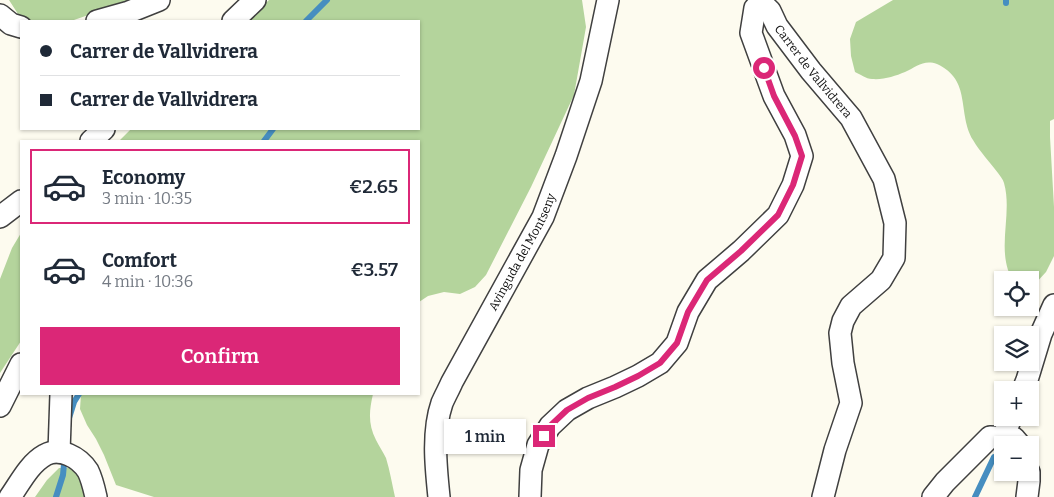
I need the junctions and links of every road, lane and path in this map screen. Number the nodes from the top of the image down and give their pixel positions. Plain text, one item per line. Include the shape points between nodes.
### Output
1 (159, 0) edge
2 (255, 0) edge
3 (608, 0) edge
4 (762, 1) edge
5 (0, 15) edge
6 (101, 20) edge
7 (234, 20) edge
8 (20, 27) edge
9 (103, 130) edge
10 (92, 140) edge
11 (20, 202) edge
12 (0, 217) edge
13 (1054, 305) edge
14 (20, 366) edge
15 (1027, 381) edge
16 (61, 395) edge
17 (0, 406) edge
18 (994, 438) edge
19 (59, 452) junction
20 (1029, 481) edge
21 (10, 497) edge
22 (96, 497) edge
23 (439, 497) edge
24 (530, 497) edge
25 (823, 497) edge
26 (933, 497) edge
27 (1027, 497) edge

1 - 6 street
2 - 7 street
3 - 23 street, Avinguda del Montseny via 591,81 543,217 442,404 437,427
4 - 24 street, Carrer de Vallvidrera via 755,8 751,33 774,96 802,156 793,185 778,215 707,280 688,312 677,343 660,363 567,410 550,426 538,445 531,470
4 - 25 street, Carrer de Vallvidrera via 794,49 851,118 884,179 895,223 894,258 881,280 851,306 843,321 840,333 842,363 851,403
5 - 8 street
9 - 10 street
11 - 12 street
13 - 15 street
14 - 17 street
16 - 19 street
18 - 26 street via 990,437
19 - 21 street via 38,460
19 - 22 street via 82,464 93,483
20 - 27 street

